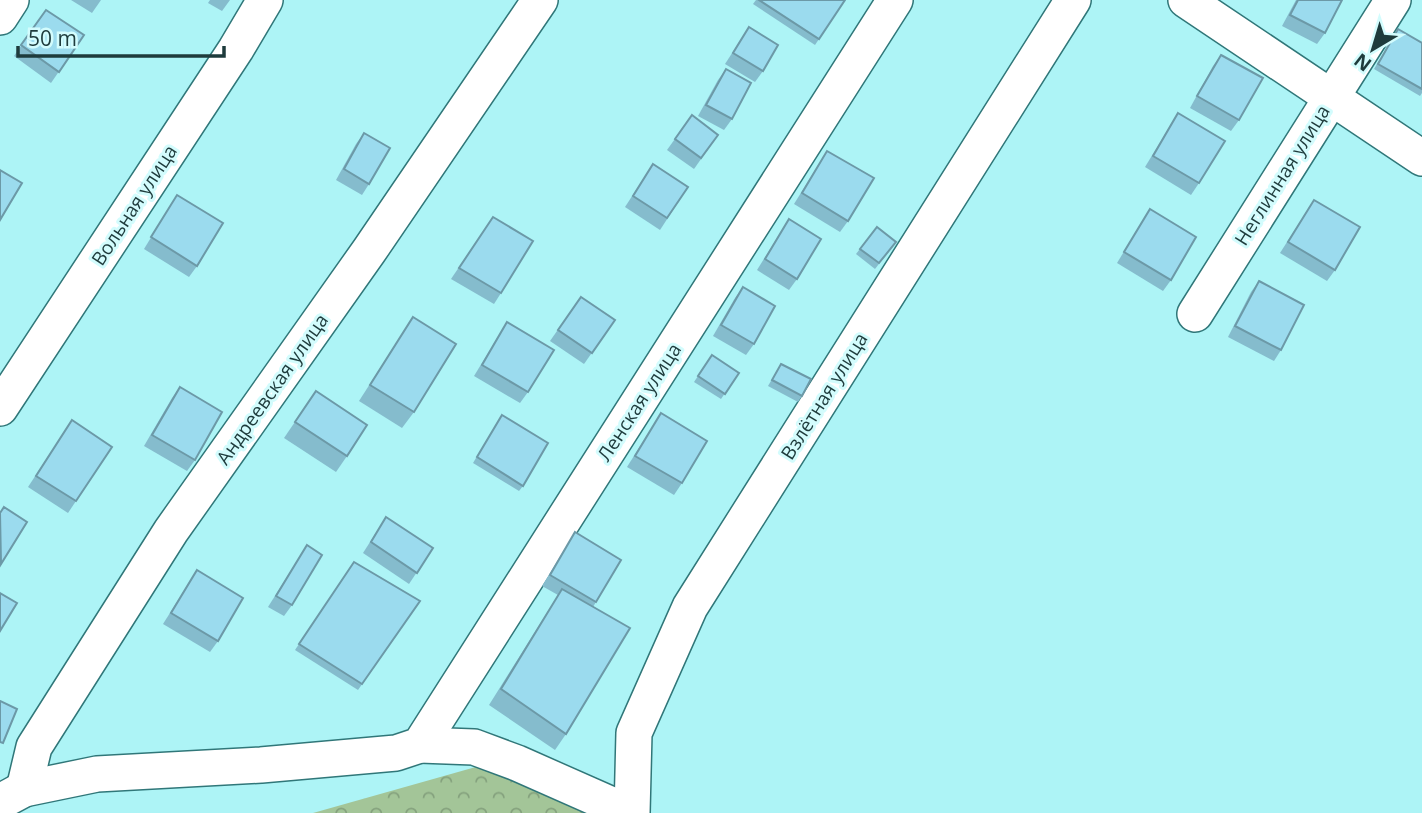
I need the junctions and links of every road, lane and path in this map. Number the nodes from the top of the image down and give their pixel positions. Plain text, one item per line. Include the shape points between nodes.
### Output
1 (11, 0) edge
2 (265, 0) edge
3 (540, 0) edge
4 (895, 0) edge
5 (1073, 0) edge
6 (1186, 0) edge
7 (1393, 0) edge
8 (0, 17) edge
9 (1331, 97) junction
10 (1422, 158) edge
11 (1195, 314) dead end
12 (0, 408) edge
13 (420, 744) junction
14 (12, 795) edge
15 (631, 813) edge

1 - 8 lane
2 - 12 lane, Вольная улица
3 - 14 lane, Андреевская улица via 171,531 34,747
4 - 13 lane, Ленская улица
5 - 15 lane, Взлётная улица via 690,607 634,733
6 - 9 lane
7 - 9 lane, Неглинная улица
9 - 10 lane
9 - 11 lane, Неглинная улица
13 - 14 lane via 396,753 97,774
13 - 15 lane via 474,747

